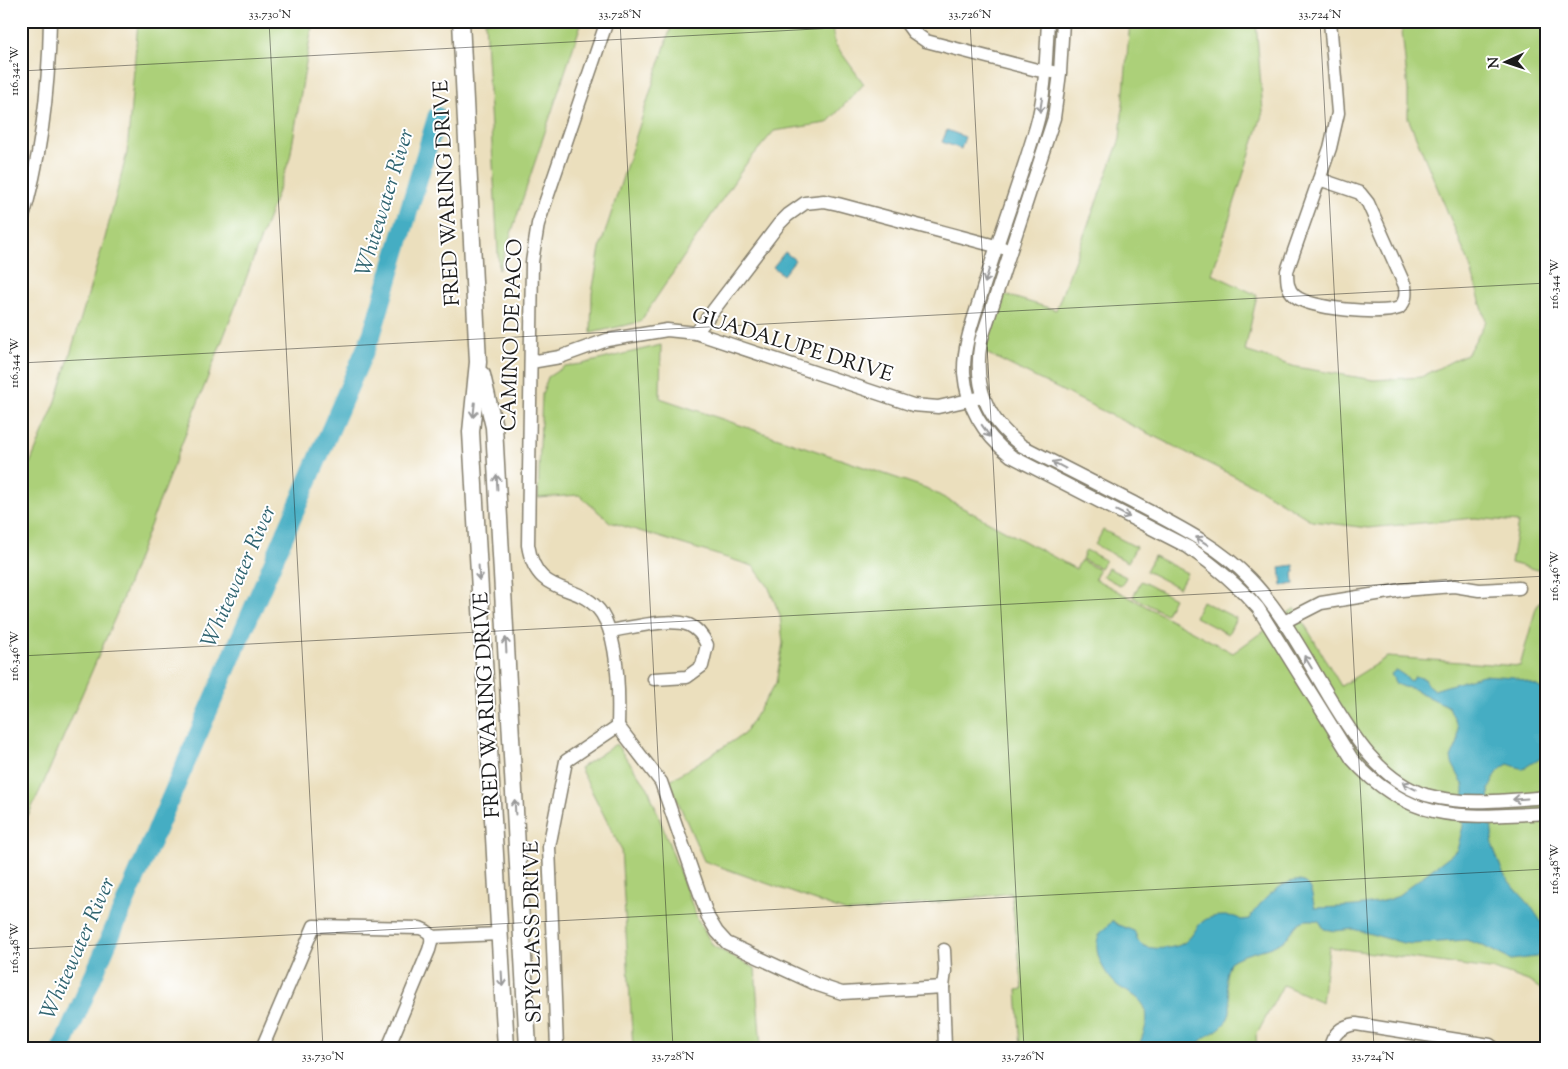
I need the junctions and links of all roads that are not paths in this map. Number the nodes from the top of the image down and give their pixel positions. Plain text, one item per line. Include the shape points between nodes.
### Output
1 (50, 21) edge
2 (461, 21) edge
3 (607, 21) edge
4 (906, 21) edge
5 (1048, 21) edge
6 (1063, 21) edge
7 (1330, 21) edge
8 (1045, 71) junction
9 (1060, 73) junction
10 (1319, 179) junction
11 (21, 224) edge
12 (996, 246) junction
13 (1012, 250) junction
14 (696, 333) junction
15 (478, 362) junction
16 (531, 362) junction
17 (983, 397) junction
18 (970, 401) junction
19 (1519, 588) dead end
20 (1284, 622) junction
21 (610, 631) junction
22 (654, 679) dead end
23 (618, 726) junction
24 (1547, 797) edge
25 (1547, 813) edge
26 (494, 841) junction
27 (500, 934) junction
28 (431, 936) junction
29 (944, 950) dead end
30 (943, 987) junction
31 (526, 996) junction
32 (262, 1048) edge
33 (388, 1048) edge
34 (506, 1048) edge
35 (528, 1048) edge
36 (557, 1048) edge
37 (945, 1048) edge
38 (1330, 1048) edge
39 (1494, 1048) edge

1 - 11 street via 39,146
2 - 15 main road, FRED WARING DRIVE
3 - 16 street, CAMINO DE PACO via 538,224 532,262
4 - 8 street via 913,32 926,41
5 - 8 street
6 - 9 street
7 - 10 street via 1338,113
8 - 9 street
8 -> 12 street via 1036,126
9 - 13 street via 1054,118
10 - 10 street via 1287,271 1288,286 1297,297 1326,306 1381,312 1399,308 1406,294 1405,286 1368,203 1360,193
12 - 13 street
12 - 14 street via 838,204 824,201 805,203 779,224
12 -> 18 street via 965,350 964,374
13 - 17 street via 981,342 978,368
14 - 16 street, GUADALUPE DRIVE via 667,330 607,340 560,357
14 - 18 street, GUADALUPE DRIVE via 913,405 938,408
15 -> 26 main road, FRED WARING DRIVE via 471,432
31 -> 15 main road, FRED WARING DRIVE via 494,427
16 - 21 street, CAMINO DE PACO via 530,555 536,571 548,582 593,604
17 - 18 street, GUADALUPE DRIVE
20 -> 17 street via 1250,578 1226,558 1200,539 1022,446 997,423
18 -> 25 street via 990,437 1011,456 1188,547 1247,595 1352,758 1365,774 1396,797 1412,806 1453,815
19 - 20 street via 1479,590 1454,586 1402,590 1320,603
24 -> 20 street via 1455,800 1426,795 1391,777 1346,724
21 - 22 street via 678,622 701,633 707,645 702,666 687,677
21 - 23 street via 617,674
23 - 30 street via 661,782 708,917 727,943 842,993
23 - 36 street, SPYGLASS DRIVE via 566,760 549,846
26 - 27 main road, FRED WARING DRIVE
26 - 31 main road via 505,849 512,954
27 - 28 street
27 -> 34 main road, FRED WARING DRIVE
28 - 32 street via 420,928 314,926
28 - 33 street via 430,950
29 - 30 street
30 - 37 street
31 - 35 main road, FRED WARING DRIVE
38 - 39 street via 1336,1034 1356,1024

